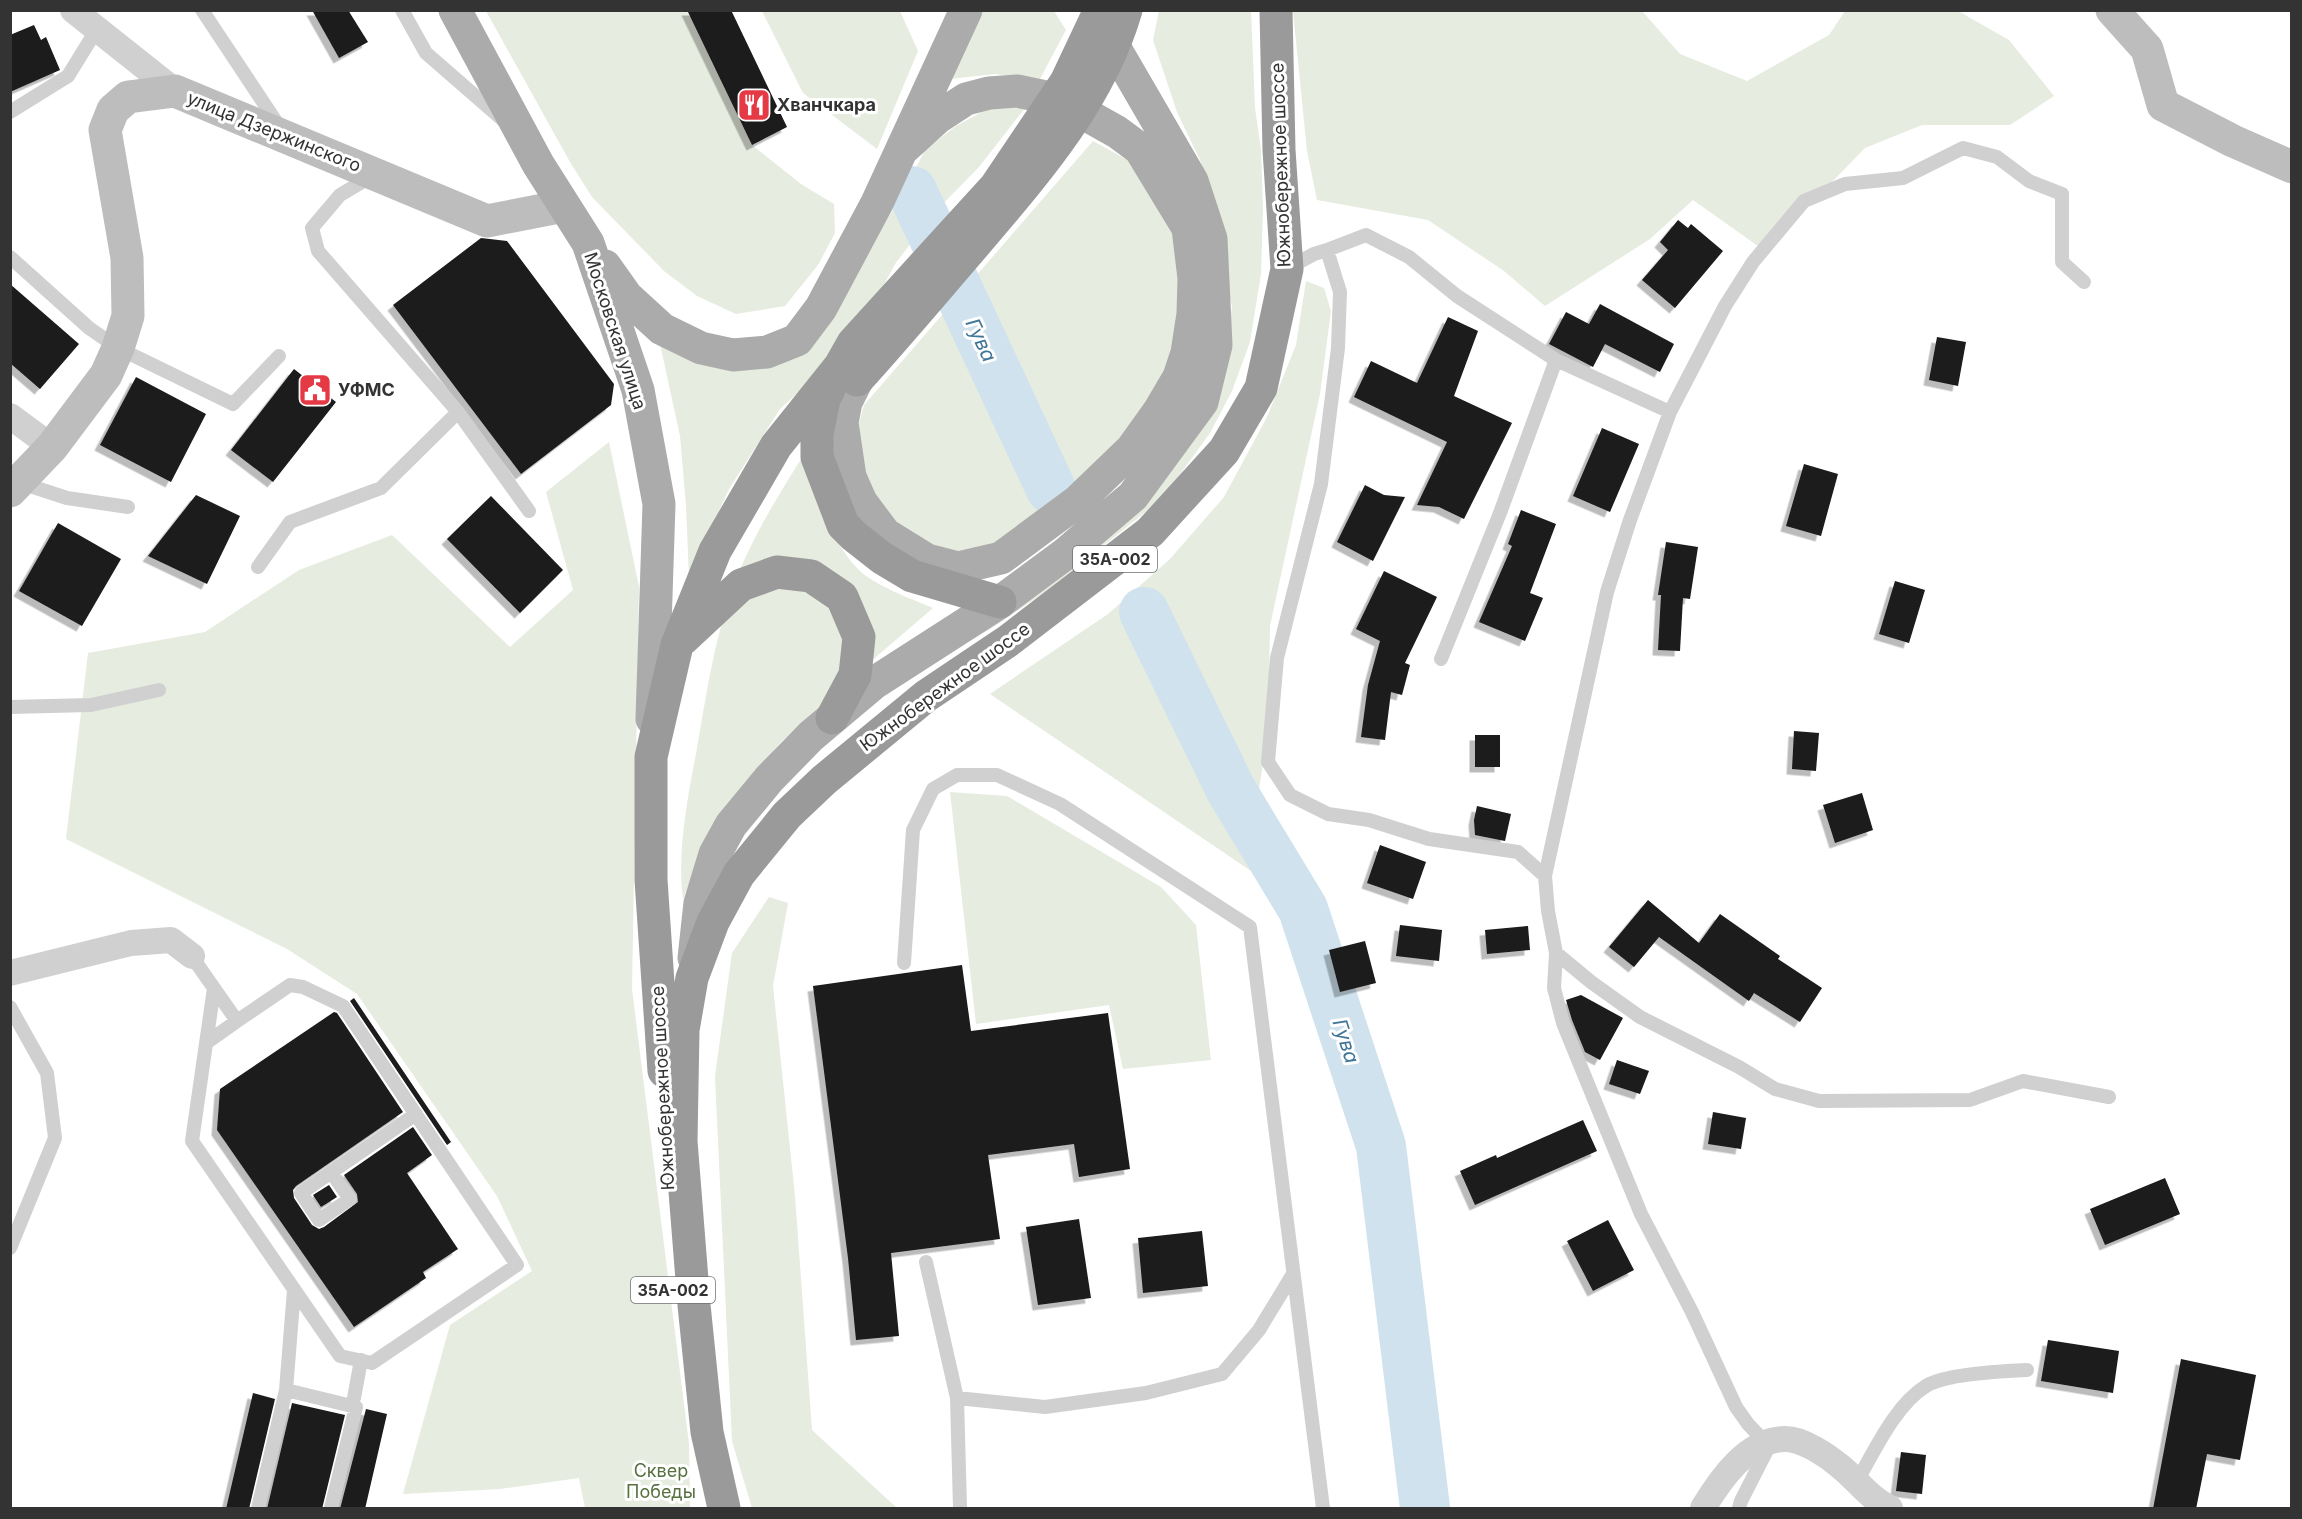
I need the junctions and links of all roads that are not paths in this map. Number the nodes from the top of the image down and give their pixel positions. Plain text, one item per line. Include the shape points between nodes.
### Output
1 (73, 10) edge
2 (202, 10) edge
3 (402, 10) edge
4 (454, 10) edge
5 (966, 10) edge
6 (1094, 10) edge
7 (1100, 10) edge
8 (1126, 10) edge
9 (1276, 10) edge
10 (2112, 10) edge
11 (97, 29) junction
12 (176, 91) junction
13 (10, 112) edge
14 (286, 136) junction
15 (522, 136) junction
16 (904, 148) junction
17 (2292, 167) edge
18 (377, 174) junction
19 (564, 206) junction
20 (588, 243) junction
21 (1328, 250) junction
22 (10, 257) edge
23 (1287, 269) junction
24 (2084, 282) dead end
25 (118, 348) junction
26 (279, 356) dead end
27 (1556, 360) junction
28 (858, 361) junction
29 (458, 412) junction
30 (1670, 412) junction
31 (10, 416) edge
32 (52, 447) junction
33 (15, 487) edge
34 (128, 507) dead end
35 (529, 511) dead end
36 (258, 567) dead end
37 (1000, 602) junction
38 (677, 645) junction
39 (1441, 658) dead end
40 (159, 690) dead end
41 (10, 707) edge
42 (832, 718) junction
43 (651, 757) junction
44 (1545, 876) junction
45 (1556, 953) junction
46 (194, 958) joint
47 (904, 963) dead end
48 (10, 973) edge
49 (692, 978) junction
50 (214, 988) junction
51 (10, 1007) edge
52 (237, 1021) junction
53 (206, 1043) junction
54 (2109, 1097) dead end
55 (416, 1114) junction
56 (332, 1172) dead end
57 (10, 1248) edge
58 (926, 1262) dead end
59 (1293, 1274) junction
60 (294, 1290) junction
61 (361, 1360) junction
62 (2027, 1370) dead end
63 (286, 1390) junction
64 (354, 1398) dead end
65 (957, 1398) junction
66 (1765, 1442) junction
67 (1856, 1483) junction
68 (258, 1509) edge
69 (332, 1509) edge
70 (703, 1509) edge
71 (724, 1509) edge
72 (960, 1509) edge
73 (1323, 1509) edge
74 (1703, 1509) edge
75 (1739, 1509) edge
76 (1890, 1509) edge

1 - 11 street
2 - 14 lane
3 - 15 lane via 426,53
4 - 15 main road, Московская улица
5 - 16 main road
6 - 37 main road via 1192,181 1211,239 1216,345 1202,402 1133,496
7 - 28 highway, Южнобережное шоссе via 1066,82 996,186
8 - 28 highway via 1104,68 1066,132 1017,194
9 - 23 highway, Южнобережное шоссе / 35А-002
10 - 17 street via 2147,49 2163,105
11 - 12 street
11 - 13 lane via 68,76
12 - 14 street, улица Дзержинского
12 - 25 street, улица Дзержинского via 128,97 113,110 105,130 127,258 128,316
14 - 18 street, улица Дзержинского
15 - 19 main road, Московская улица
16 - 20 main road via 821,308 797,340 767,352 733,355 701,348 663,329 627,297
16 - 28 main road via 937,118 966,99 1008,91 1060,100 1117,132 1140,149 1188,228 1194,278 1187,353 1179,378 1160,411 1131,450 1078,501 1000,558 958,568 927,560 885,534 861,502 850,477 842,423
18 - 19 street, улица Дзержинского via 488,221
18 - 29 lane via 340,195 312,228 318,251
19 - 20 main road, Московская улица
20 - 43 main road, Московская улица via 638,390 660,504
21 - 23 lane
21 - 27 lane via 1366,235 1409,258 1457,296
21 - 44 lane via 1340,292 1338,348 1320,484 1277,658 1268,762 1290,795 1328,814 1369,820 1429,839 1518,852
22 - 25 lane via 89,328
23 - 49 highway, Южнобережное шоссе / 35А-002 via 1261,388 1224,450 1150,532 1008,641 926,696 787,815 739,874 713,922
24 - 30 lane via 2062,262 2062,194 2029,182 1996,157 1963,148 1903,178 1845,184 1804,201 1753,262 1725,306
25 - 26 lane via 233,404
25 - 32 street, улица Дзержинского via 106,375
27 - 30 lane
27 - 39 lane
28 - 37 highway via 824,399 817,434 817,457 843,525 882,558 912,576
28 - 38 highway, Южнобережное шоссе / 35А-002 via 776,446 715,551
29 - 35 lane
29 - 36 lane via 381,488 290,522
30 - 44 lane via 1607,592
31 - 32 street
32 - 33 street, улица Дзержинского
33 - 34 lane
37 - 42 main road via 874,683
38 - 42 highway via 741,585 777,572 811,576 842,597 859,637 855,675
38 - 43 highway, Южнобережное шоссе / 35А-002
40 - 41 lane via 91,705
42 - 49 main road via 811,735 731,825 715,854 700,903
43 - 70 highway, Южнобережное шоссе / 35А-002 via 651,880 674,1306 686,1428
44 - 45 lane
45 - 54 lane via 1640,1017 1775,1089 1819,1101 1970,1100 2023,1081
45 - 66 lane via 1554,988 1563,1023 1641,1214 1736,1407
46 - 48 street via 171,940 131,943
46 - 50 lane
47 - 59 lane via 913,830 933,789 957,775 997,775 1059,804 1250,927
49 - 71 highway, Южнобережное шоссе / 35А-002 via 684,1030 681,1142 707,1431
50 - 52 lane
50 - 53 lane
51 - 57 lane via 47,1073 55,1138
52 - 53 lane
52 - 55 lane via 290,985 343,1006
53 - 60 lane via 192,1141
55 - 56 lane
55 - 61 lane via 517,1265 372,1363
58 - 65 lane
59 - 65 lane via 1259,1330 1222,1374 1146,1393 1045,1407
59 - 73 lane
60 - 61 lane via 340,1356
60 - 63 lane
61 - 64 lane
62 - 67 lane via 1928,1384 1909,1400
63 - 68 lane
63 - 69 lane via 356,1407
65 - 72 lane
66 - 67 street via 1785,1438 1812,1447
66 - 74 street via 1733,1466
66 - 75 lane via 1766,1452
67 - 76 street

